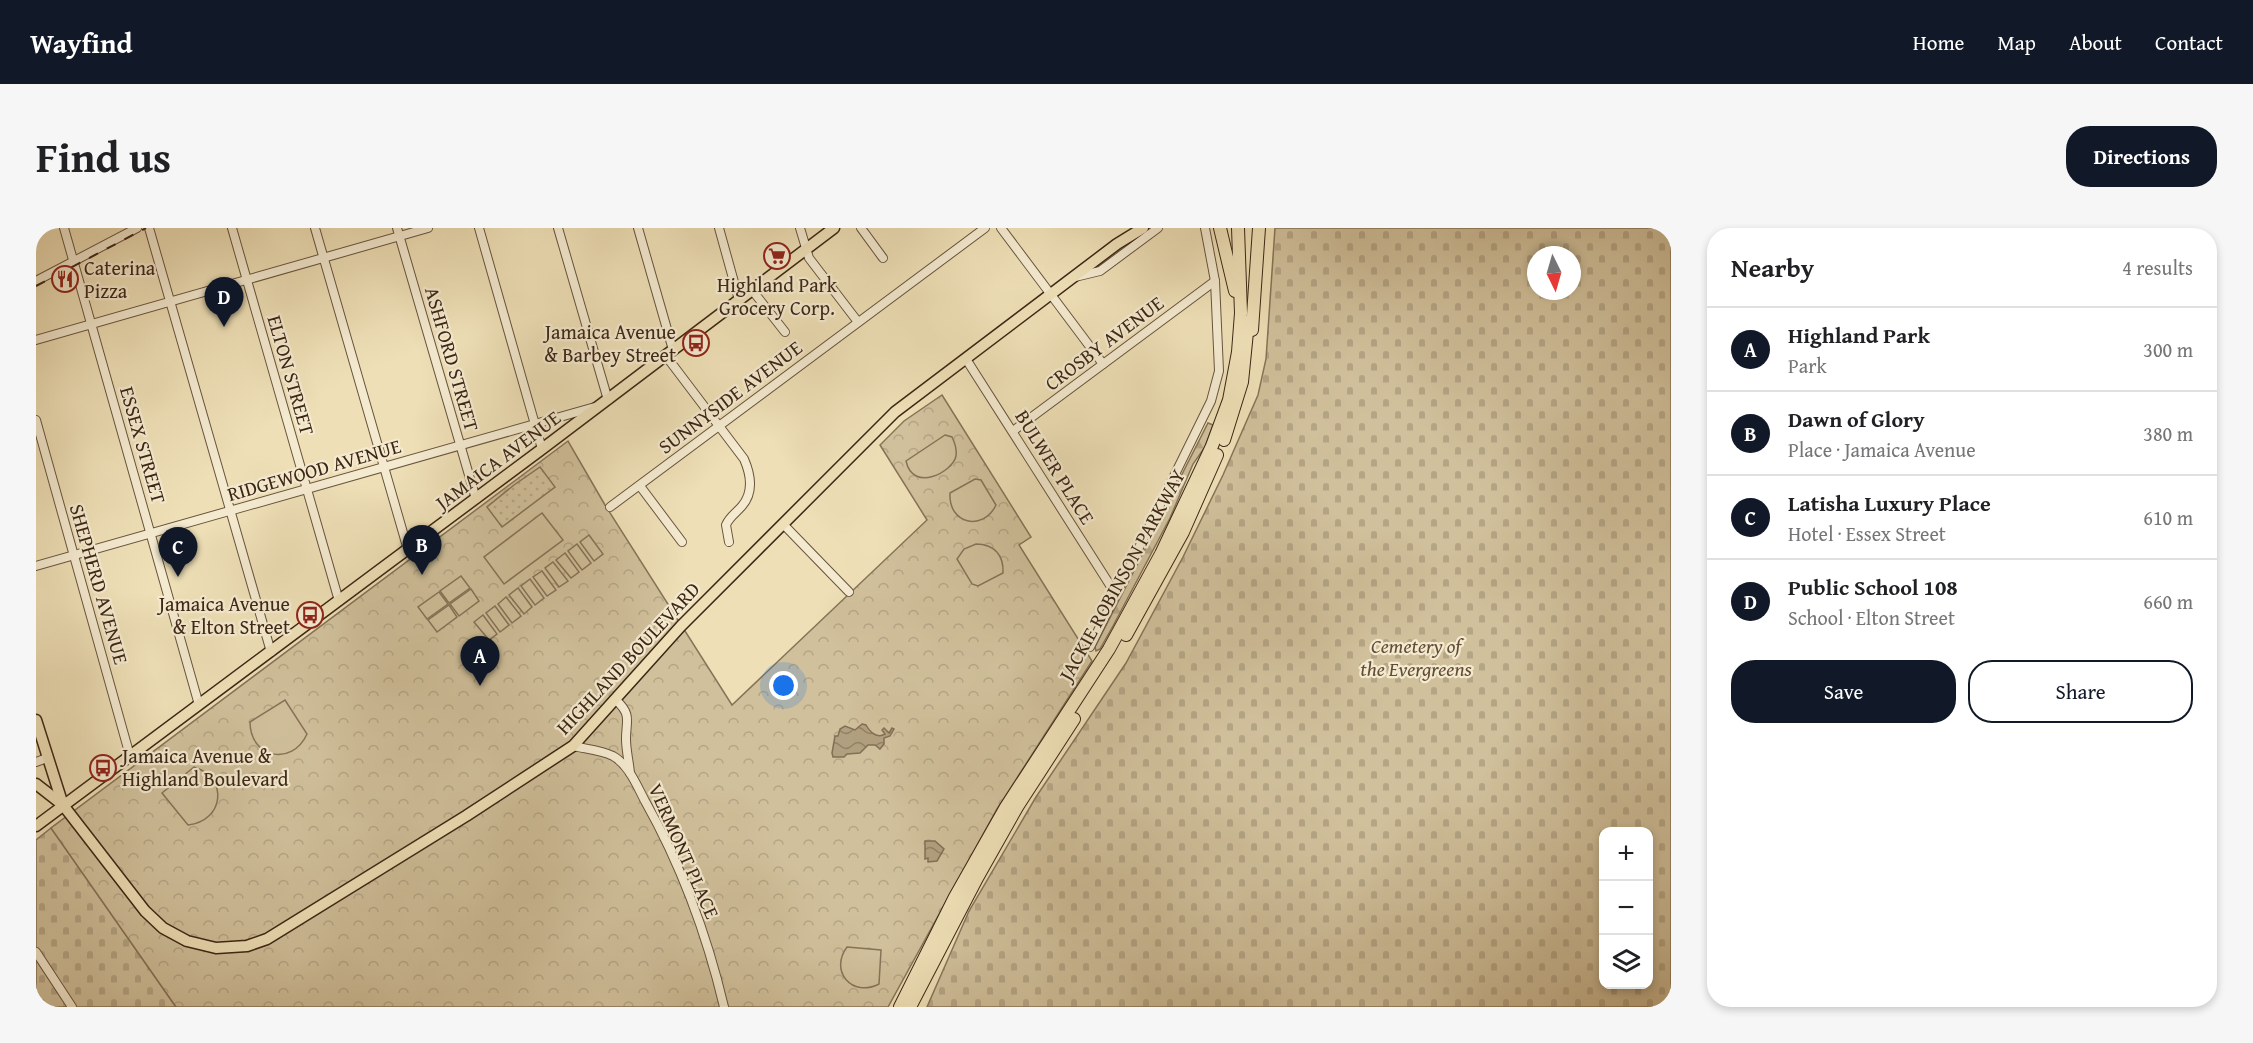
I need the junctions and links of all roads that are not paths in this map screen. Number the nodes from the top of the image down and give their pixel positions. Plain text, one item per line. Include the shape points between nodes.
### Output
1 (64, 228) edge
2 (137, 228) edge
3 (149, 228) edge
4 (232, 228) edge
5 (315, 228) edge
6 (428, 228) edge
7 (479, 228) edge
8 (558, 228) edge
9 (638, 228) edge
10 (719, 228) edge
11 (800, 228) edge
12 (834, 228) edge
13 (861, 228) edge
14 (985, 228) edge
15 (1001, 228) edge
16 (1132, 228) edge
17 (1143, 228) edge
18 (1158, 228) edge
19 (1205, 228) edge
20 (1220, 228) edge
21 (1238, 228) edge
22 (1245, 228) edge
23 (1259, 228) edge
24 (399, 232) edge
25 (1117, 244) junction
26 (806, 249) junction
27 (323, 258) junction
28 (883, 258) dead end
29 (74, 261) junction
30 (1075, 277) junction
31 (247, 280) junction
32 (36, 281) edge
33 (1215, 281) junction
34 (752, 290) junction
35 (1050, 294) junction
36 (739, 300) junction
37 (170, 302) junction
38 (858, 322) junction
39 (92, 324) junction
40 (785, 332) dead end
41 (36, 340) edge
42 (1243, 343) junction
43 (670, 353) junction
44 (966, 359) junction
45 (1103, 364) junction
46 (604, 403) junction
47 (36, 420) edge
48 (535, 423) junction
49 (719, 426) junction
50 (1013, 431) junction
51 (460, 445) junction
52 (543, 449) junction
53 (383, 467) junction
54 (640, 486) junction
55 (307, 489) junction
56 (476, 499) junction
57 (610, 507) dead end
58 (230, 511) junction
59 (783, 524) junction
60 (150, 534) junction
61 (682, 542) dead end
62 (729, 543) dead end
63 (408, 550) junction
64 (74, 555) junction
65 (36, 566) edge
66 (849, 591) dead end
67 (1115, 593) junction
68 (339, 601) junction
69 (1090, 647) dead end
70 (271, 652) junction
71 (615, 700) junction
72 (199, 705) junction
73 (36, 720) edge
74 (573, 746) junction
75 (130, 756) junction
76 (41, 760) edge
77 (630, 774) junction
78 (36, 784) edge
79 (63, 805) junction
80 (36, 825) edge
81 (36, 952) edge
82 (72, 1007) edge
83 (724, 1007) edge
84 (900, 1007) edge
85 (910, 1007) edge

1 - 29 street, ESSEX STREET
2 - 29 street
3 - 37 street
4 - 31 street, ELTON STREET
5 - 27 street
6 - 24 street
7 - 48 street
8 - 46 street
9 - 43 street
10 - 36 street
11 - 26 street
12 - 26 main road, JAMAICA AVENUE
13 - 28 street
14 - 38 street, SUNNYSIDE AVENUE
15 - 35 street
16 - 25 main road, HIGHLAND BOULEVARD
17 - 25 main road, HIGHLAND BOULEVARD
18 - 30 street, HIGHLAND BOULEVARD via 1100,271
19 - 33 street, JACKIE ROBINSON PARKWAY
20 - 42 highway
21 - 42 highway, JACKIE ROBINSON PARKWAY
22 - 42 highway, JACKIE ROBINSON PARKWAY
23 - 42 highway via 1254,322
24 - 27 street
24 - 51 street, ASHFORD STREET
25 - 30 main road, HIGHLAND BOULEVARD
26 - 34 main road, JAMAICA AVENUE
26 - 38 street
27 - 31 street
27 - 53 street
29 - 32 street
29 - 39 street, ESSEX STREET
30 - 35 main road, HIGHLAND BOULEVARD
31 - 37 street
31 - 55 street, ELTON STREET
33 - 45 street, CROSBY AVENUE
33 - 67 street, JACKIE ROBINSON PARKWAY via 1218,381
34 - 36 main road, JAMAICA AVENUE
34 - 40 street
35 - 44 main road, HIGHLAND BOULEVARD
35 - 45 street
36 - 43 main road, JAMAICA AVENUE
37 - 39 street
37 - 58 street
38 - 49 street, SUNNYSIDE AVENUE
39 - 41 street
39 - 60 street, ESSEX STREET
42 - 84 highway, JACKIE ROBINSON PARKWAY via 1221,423 1161,554 1109,649 1006,807
42 - 85 highway, JACKIE ROBINSON PARKWAY via 1242,382 1233,417 1183,532 1119,647 1000,837
43 - 46 main road, JAMAICA AVENUE
43 - 49 street
44 - 50 street, BULWER PLACE
44 - 59 main road, HIGHLAND BOULEVARD via 896,412
45 - 50 street, CROSBY AVENUE
46 - 48 street, RIDGEWOOD AVENUE
46 - 52 main road, JAMAICA AVENUE
47 - 64 street, SHEPHERD AVENUE
48 - 51 street, RIDGEWOOD AVENUE
48 - 52 street
49 - 54 street, SUNNYSIDE AVENUE
49 - 62 street via 744,459 751,477 743,504 728,521
50 - 67 street, BULWER PLACE
51 - 53 street, RIDGEWOOD AVENUE
51 - 56 street, ASHFORD STREET
52 - 56 main road, JAMAICA AVENUE
53 - 55 street, RIDGEWOOD AVENUE
53 - 63 street
54 - 57 street, SUNNYSIDE AVENUE
54 - 61 street
55 - 58 street, RIDGEWOOD AVENUE
55 - 68 street, ELTON STREET
56 - 63 main road, JAMAICA AVENUE
58 - 60 street, RIDGEWOOD AVENUE
58 - 70 street
59 - 66 street
59 - 71 main road, HIGHLAND BOULEVARD via 681,626
60 - 64 street, RIDGEWOOD AVENUE
60 - 72 street, ESSEX STREET
63 - 68 main road, JAMAICA AVENUE
64 - 65 street, RIDGEWOOD AVENUE
64 - 75 street, SHEPHERD AVENUE
67 - 69 street, JACKIE ROBINSON PARKWAY
68 - 70 main road, JAMAICA AVENUE
70 - 72 main road, JAMAICA AVENUE
71 - 74 main road, HIGHLAND BOULEVARD
71 - 77 street via 628,720
72 - 75 main road, JAMAICA AVENUE
73 - 76 main road
74 - 77 street, VERMONT PLACE via 613,756
74 - 79 main road, HIGHLAND BOULEVARD via 354,887 267,939 247,946 216,948 187,941 163,928 145,911
75 - 79 main road, JAMAICA AVENUE
76 - 79 main road
77 - 83 street, VERMONT PLACE via 679,870 701,927
78 - 79 main road
79 - 80 main road, JAMAICA AVENUE
81 - 82 street

